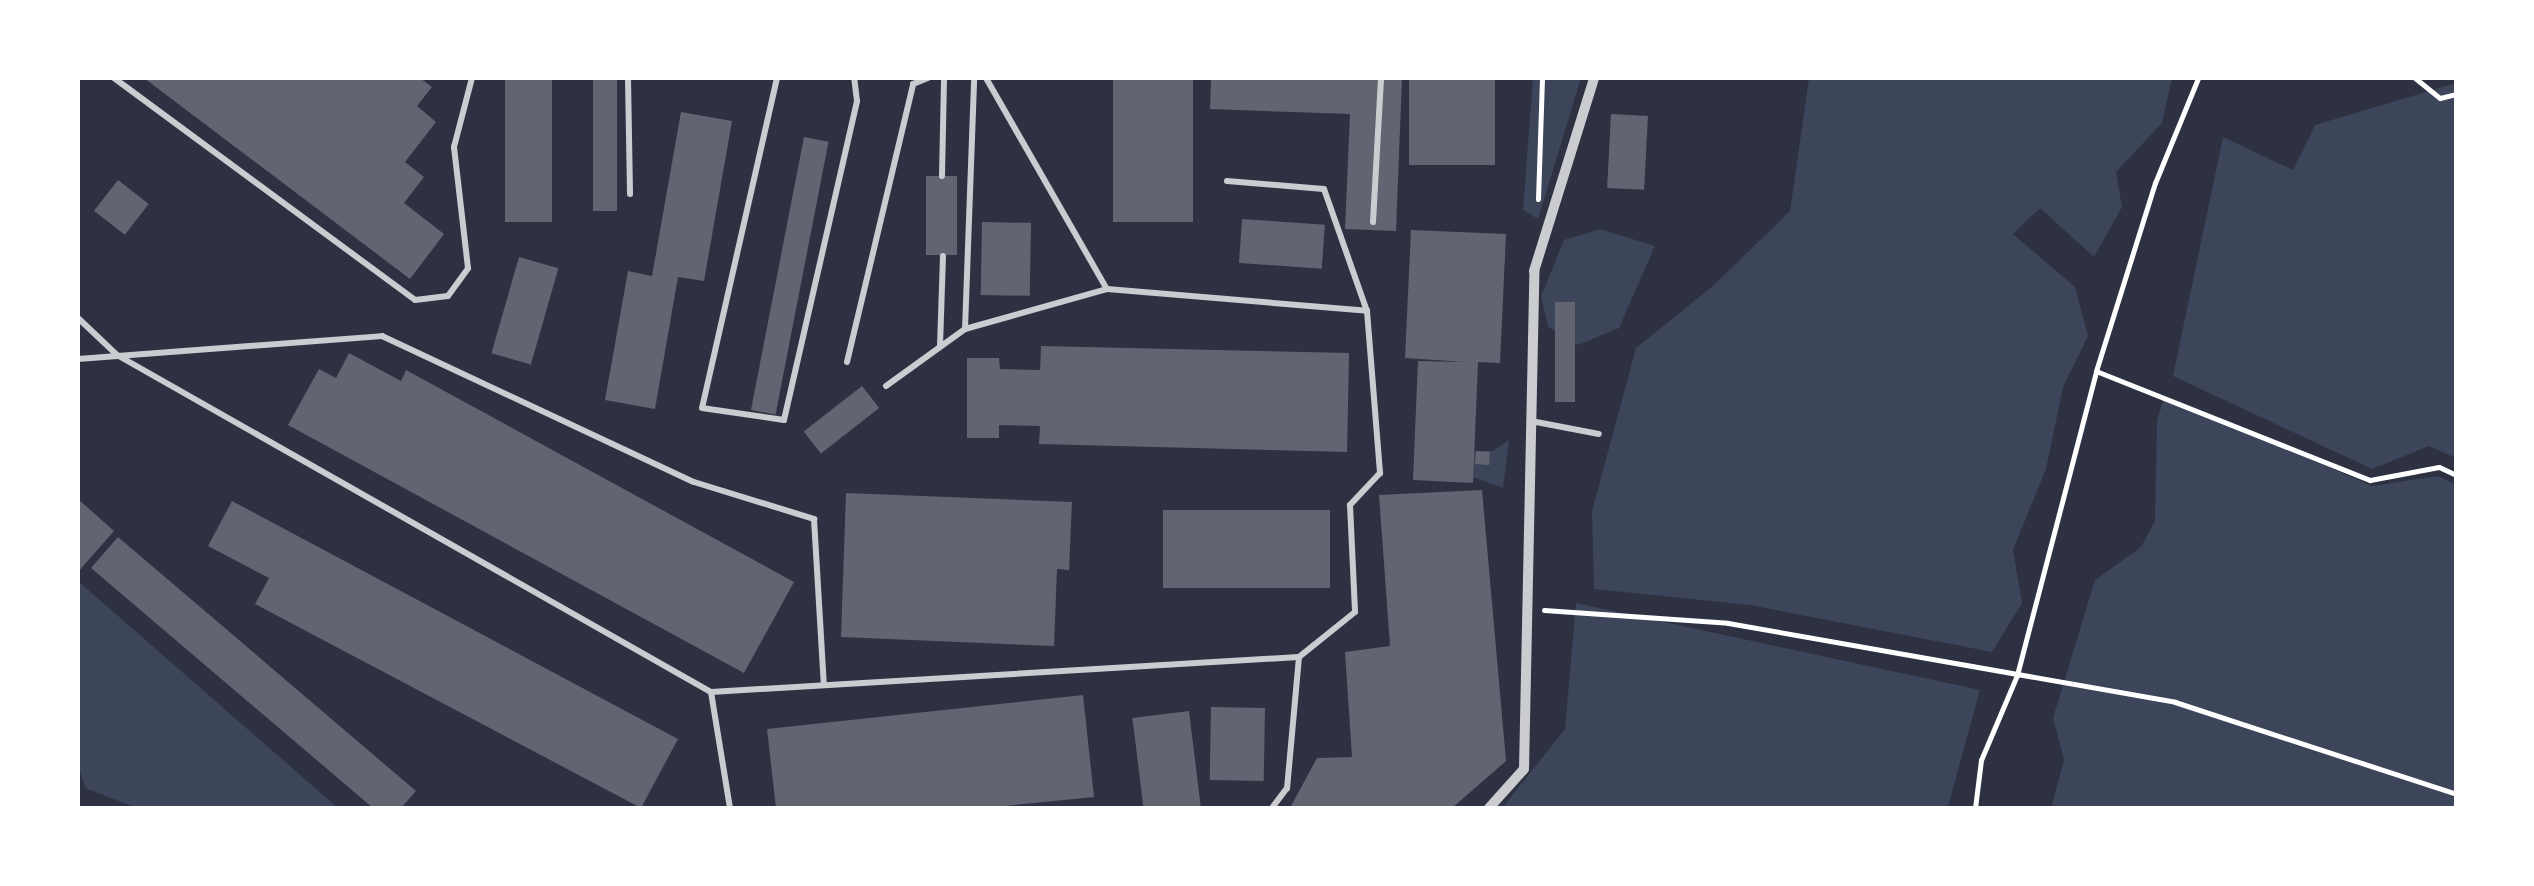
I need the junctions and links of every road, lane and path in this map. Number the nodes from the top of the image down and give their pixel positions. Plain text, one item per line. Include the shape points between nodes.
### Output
1 (114, 78) edge
2 (472, 78) edge
3 (628, 78) edge
4 (777, 78) edge
5 (854, 78) edge
6 (928, 78) edge
7 (944, 78) edge
8 (974, 78) edge
9 (986, 78) edge
10 (1381, 78) edge
11 (1542, 78) edge
12 (1594, 78) edge
13 (2198, 78) edge
14 (2415, 78) edge
15 (2456, 94) edge
16 (942, 176) dead end
17 (1227, 181) dead end
18 (630, 194) dead end
19 (1373, 222) dead end
20 (1547, 227) junction
21 (943, 256) dead end
22 (1107, 289) junction
23 (1367, 311) junction
24 (78, 318) edge
25 (966, 328) junction
26 (940, 347) junction
27 (116, 355) junction
28 (78, 359) edge
29 (847, 362) dead end
30 (2096, 371) junction
31 (886, 386) dead end
32 (1531, 420) junction
33 (1599, 434) dead end
34 (2456, 475) edge
35 (1531, 610) junction
36 (1300, 657) junction
37 (2016, 675) junction
38 (824, 685) junction
39 (710, 692) junction
40 (2456, 794) edge
41 (730, 808) edge
42 (1272, 808) edge
43 (1489, 808) edge
44 (1975, 808) edge

1 - 2 lane via 415,300 448,296 468,268 454,147
3 - 18 lane
4 - 5 lane via 702,408 784,420 857,100
6 - 29 lane via 912,84
7 - 16 lane
8 - 25 lane
9 - 22 lane
10 - 19 lane
11 - 20 path via 1535,191
12 - 20 street
13 - 30 path via 2154,184
14 - 15 path via 2440,98
17 - 23 lane via 1324,190
20 - 32 street via 1534,271
21 - 26 lane
22 - 23 lane
22 - 25 lane
23 - 36 lane via 1380,473 1350,505 1356,612
24 - 27 lane
25 - 26 lane
26 - 31 lane
27 - 28 lane
27 - 38 lane via 382,336 694,482 814,519
27 - 39 lane
30 - 34 path via 2370,480 2439,467
30 - 37 path
32 - 33 lane
32 - 35 street
35 - 37 path via 1728,623
35 - 43 street via 1524,769
36 - 38 lane
36 - 42 lane via 1287,788
37 - 40 path via 2174,702
37 - 44 path via 1981,760
38 - 39 lane
39 - 41 lane

